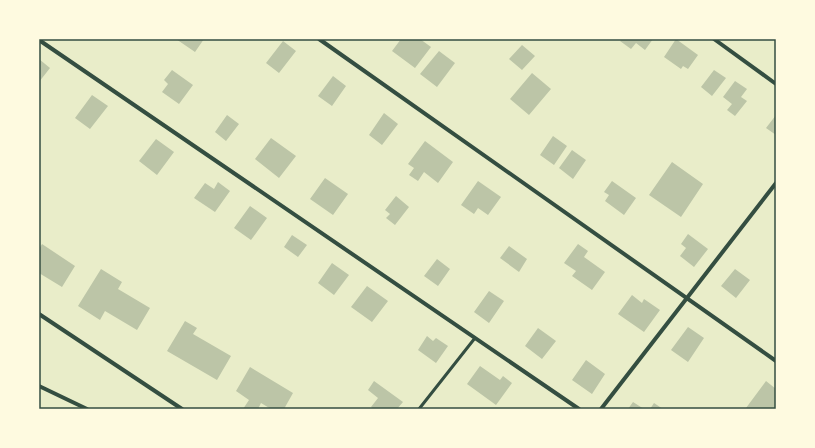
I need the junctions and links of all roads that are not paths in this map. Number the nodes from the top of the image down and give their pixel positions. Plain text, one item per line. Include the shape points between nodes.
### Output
1 (319, 39) edge
2 (714, 39) edge
3 (39, 40) edge
4 (776, 84) edge
5 (776, 183) edge
6 (686, 298) junction
7 (39, 314) edge
8 (475, 338) junction
9 (776, 361) edge
10 (39, 386) edge
11 (87, 409) edge
12 (182, 409) edge
13 (419, 409) edge
14 (579, 409) edge
15 (601, 409) edge

1 - 6 street
2 - 4 street
3 - 8 street
5 - 6 street
6 - 9 street
6 - 15 street
7 - 12 street
8 - 13 lane
8 - 14 street
10 - 11 street

